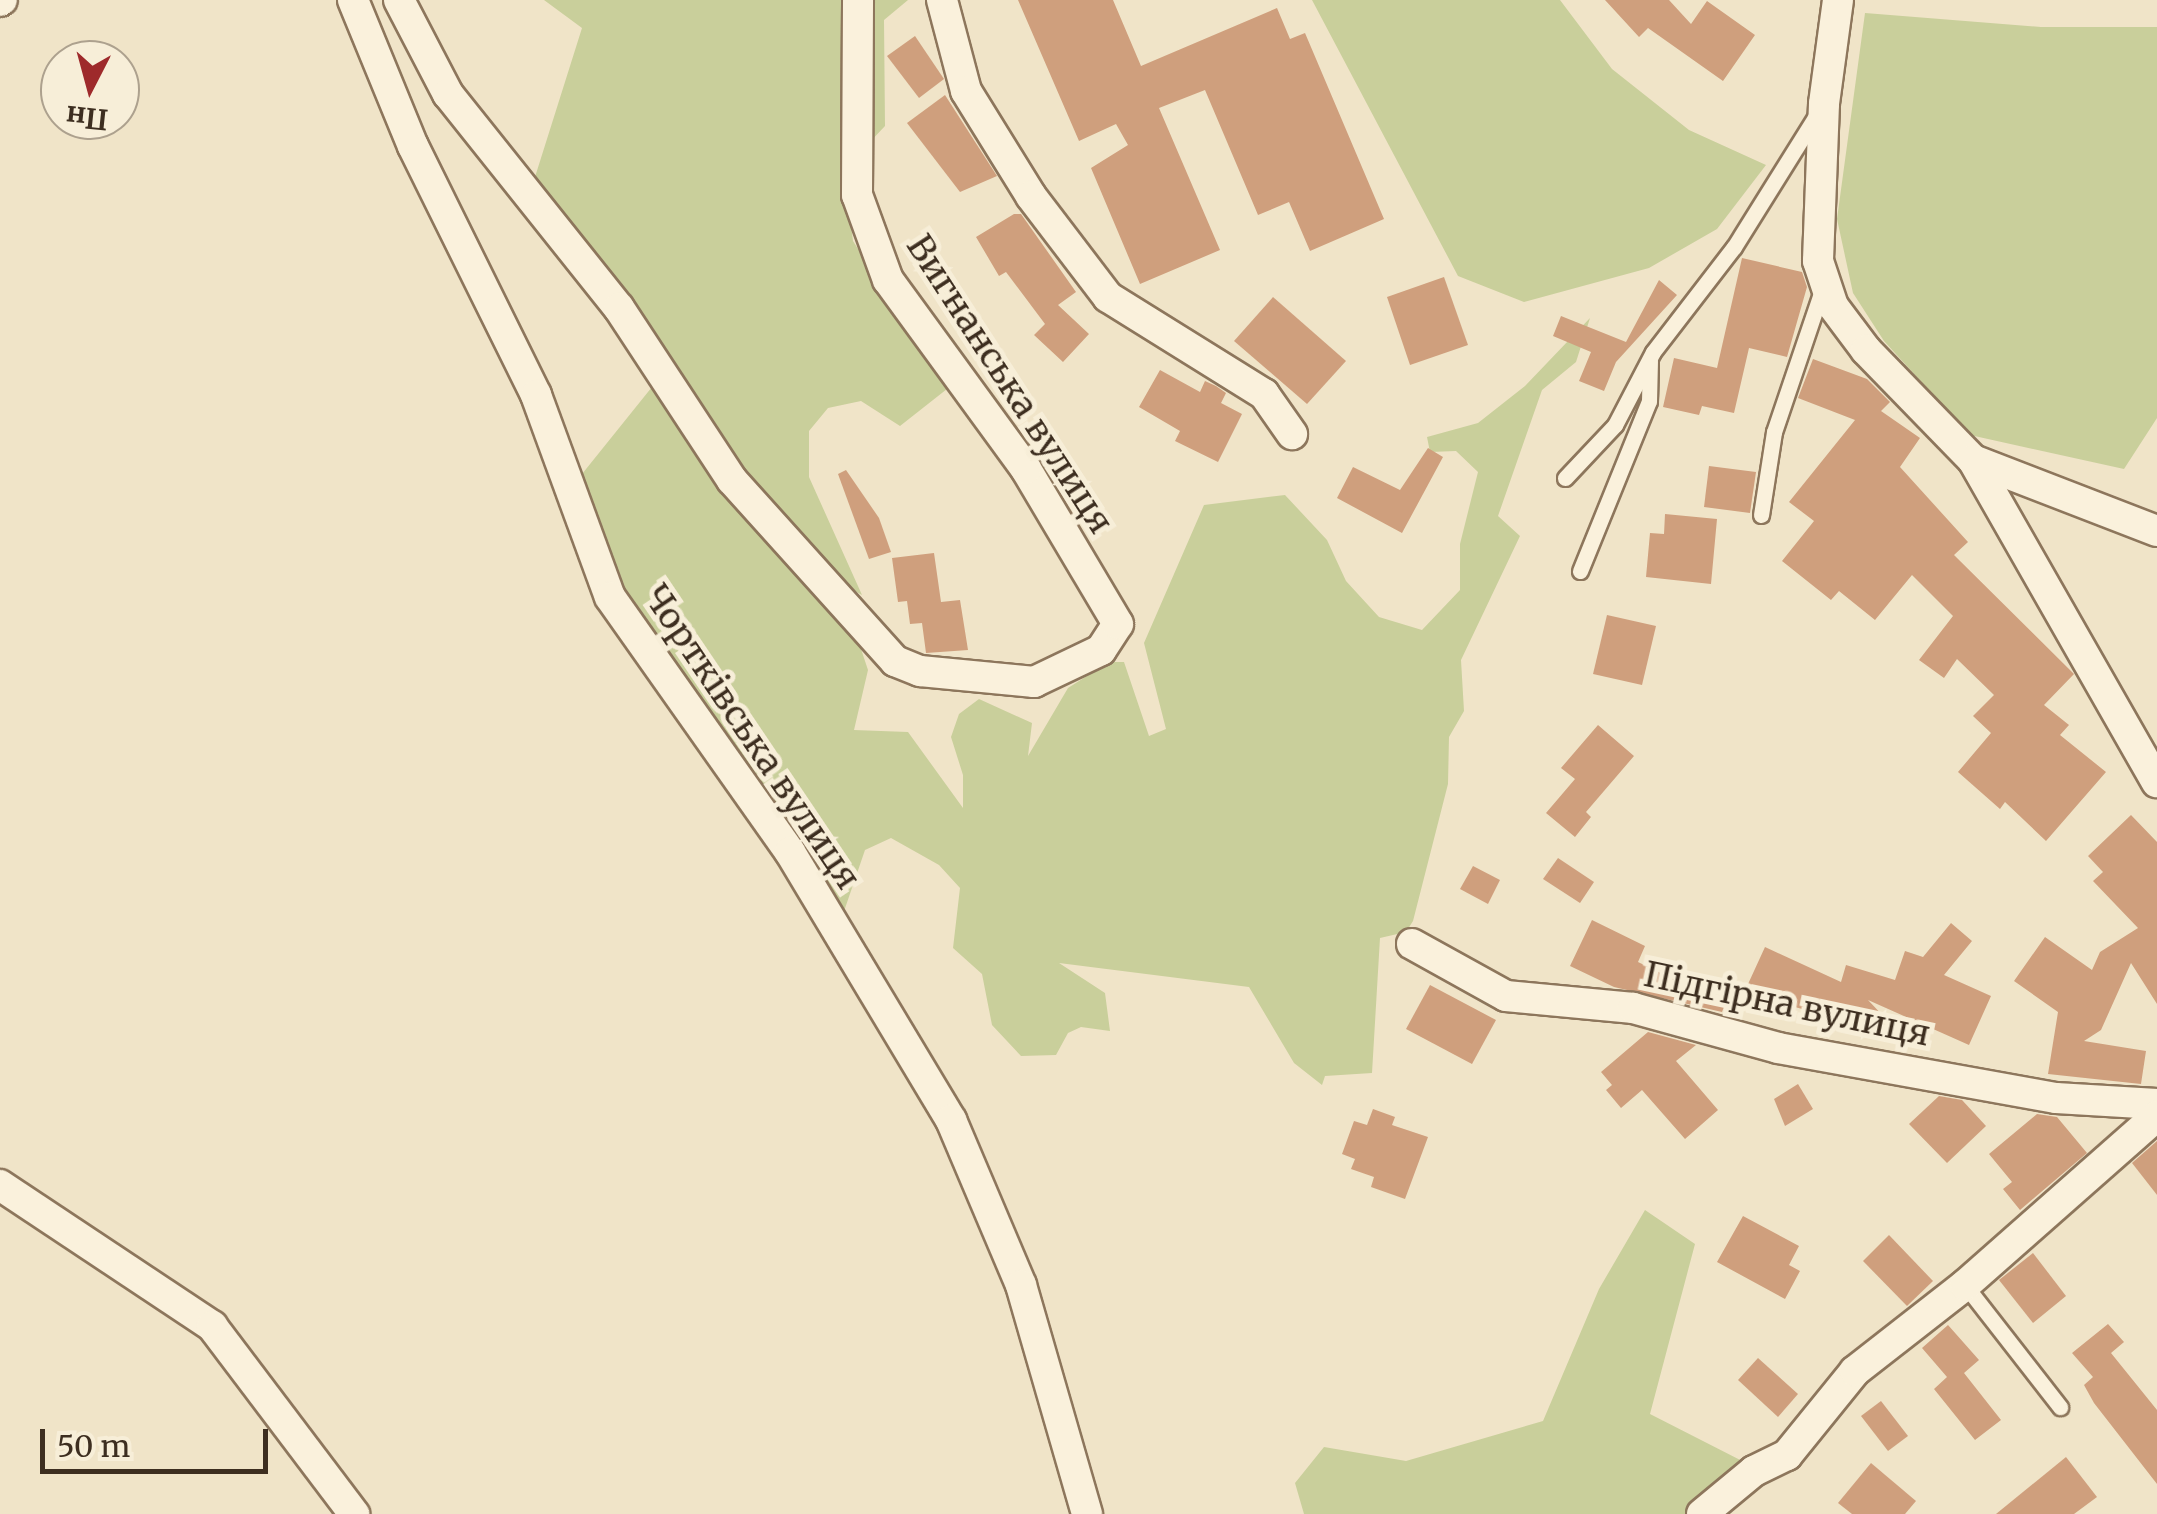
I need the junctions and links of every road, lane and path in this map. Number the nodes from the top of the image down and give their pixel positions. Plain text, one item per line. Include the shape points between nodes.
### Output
1 (353, 0) edge
2 (399, 0) edge
3 (858, 0) edge
4 (942, 0) edge
5 (1838, 0) edge
6 (1824, 104) junction
7 (1824, 284) junction
8 (1650, 357) junction
9 (1292, 434) dead end
10 (1973, 460) junction
11 (1566, 478) dead end
12 (1761, 515) dead end
13 (2157, 531) edge
14 (1580, 571) dead end
15 (2157, 782) edge
16 (1412, 944) dead end
17 (2157, 1104) edge
18 (2157, 1116) edge
19 (0, 1185) edge
20 (1966, 1285) junction
21 (2060, 1407) dead end
22 (354, 1514) edge
23 (1087, 1514) edge
24 (1702, 1514) edge

1 - 23 street, Чортківська вулиця via 413,146 536,395 610,597 790,852 951,1120 1021,1285
2 - 3 street, Вигнанська вулиця via 448,94 619,308 732,480 895,661 920,671 1034,682 1100,650 1118,624 1026,469 888,280 856,195
4 - 9 street via 966,92 1031,196 1108,297 1264,394
5 - 6 street
6 - 7 street via 1818,260
6 - 8 lane via 1734,247
7 - 10 street via 1848,330
7 - 12 lane via 1774,432
8 - 11 lane via 1615,424
8 - 14 lane via 1650,401
10 - 13 street
10 - 15 street
16 - 17 street, Підгірна вулиця via 1506,996 1633,1008 1778,1048 2056,1098
18 - 20 street
19 - 22 street via 212,1326
20 - 21 lane
20 - 24 street via 1855,1371 1787,1455

